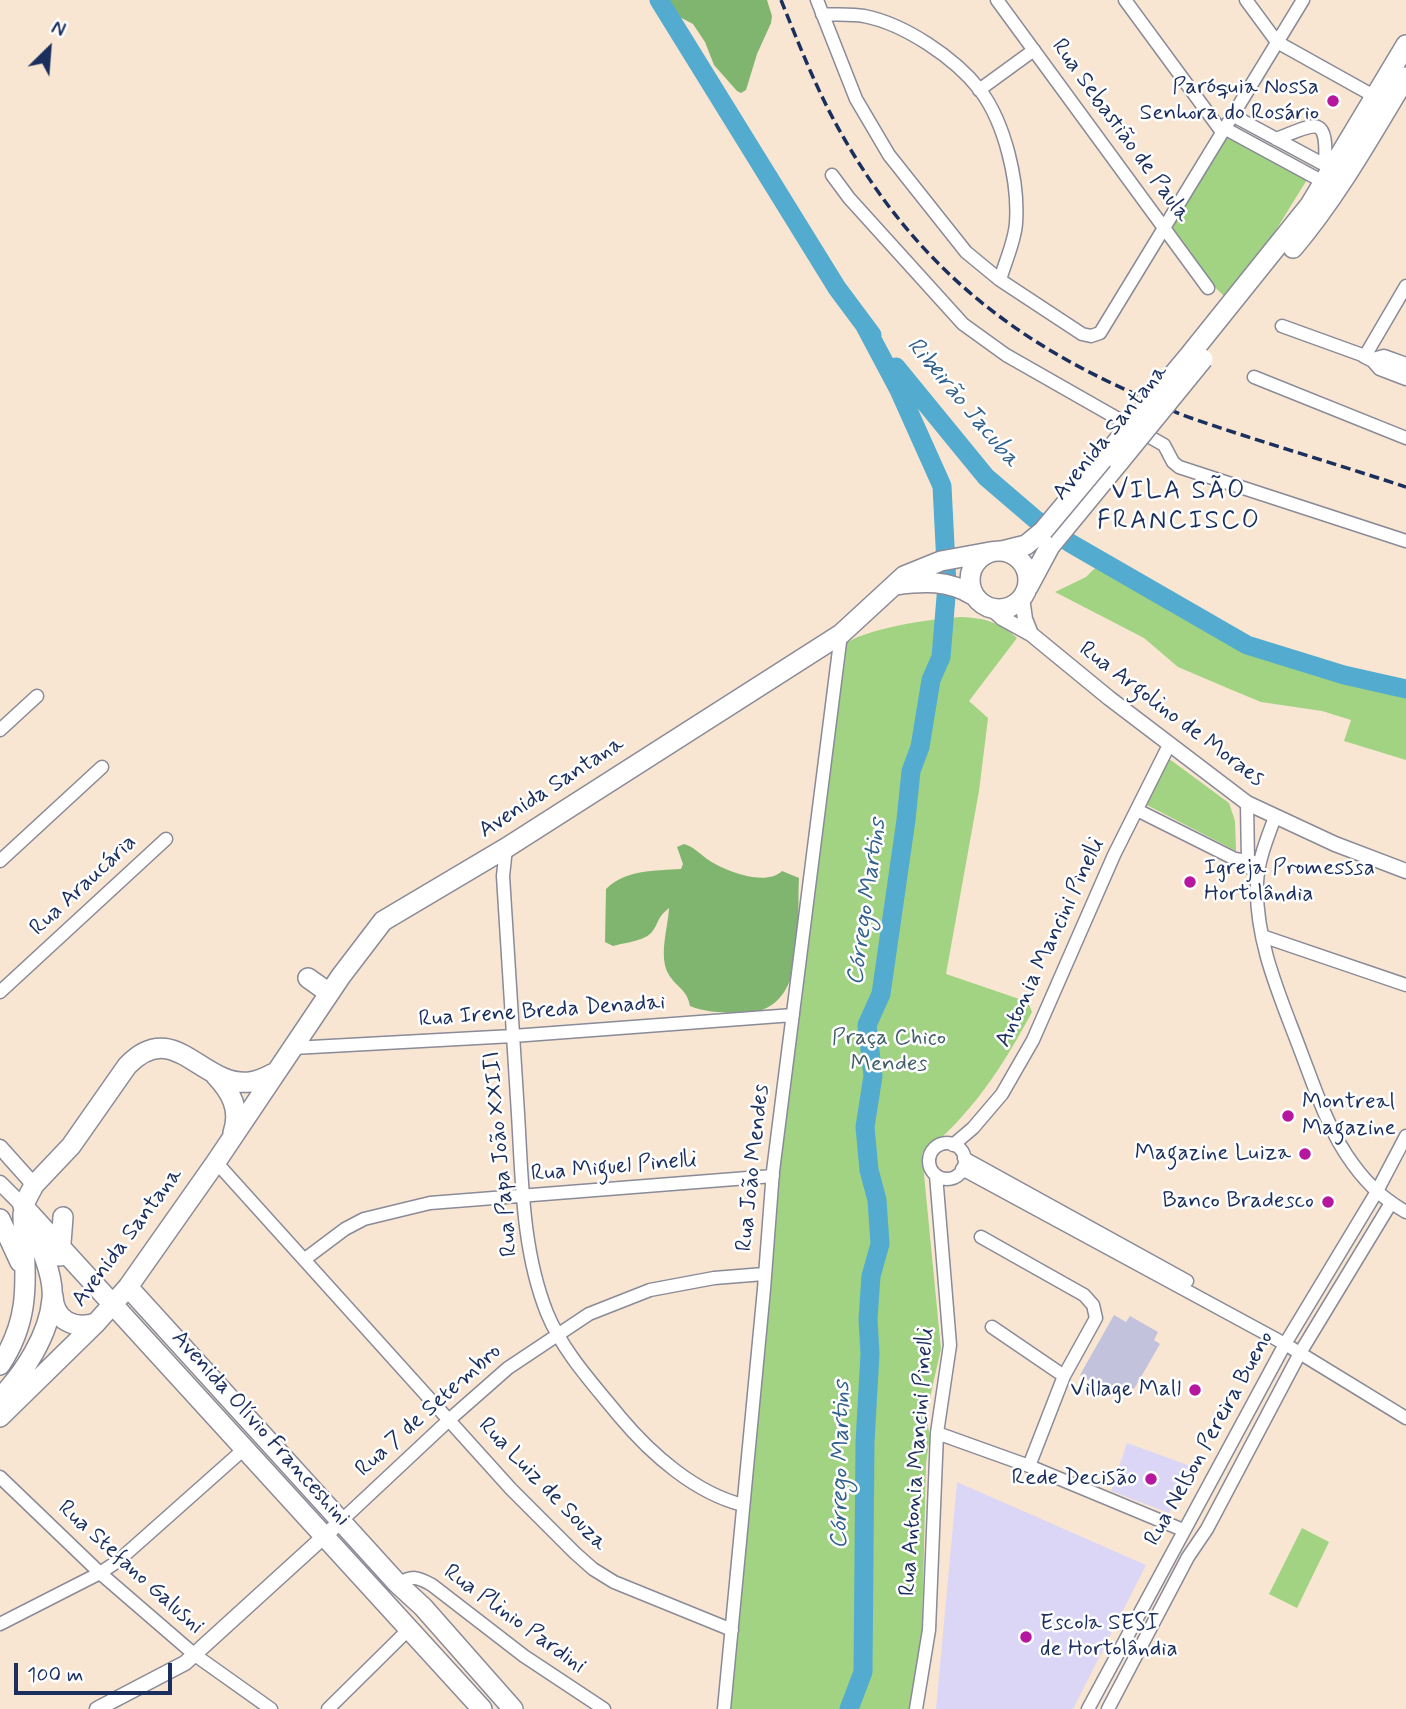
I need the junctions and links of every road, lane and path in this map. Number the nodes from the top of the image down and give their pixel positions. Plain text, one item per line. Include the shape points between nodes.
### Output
1 (817, 0) edge
2 (997, 0) edge
3 (1125, 0) edge
4 (1246, 0) edge
5 (1303, 0) edge
6 (822, 14) junction
7 (1277, 42) junction
8 (1406, 45) edge
9 (1034, 50) junction
10 (1406, 77) edge
11 (979, 90) junction
12 (1382, 100) junction
13 (1232, 115) junction
14 (1223, 130) junction
15 (1276, 139) junction
16 (832, 175) dead end
17 (1332, 177) junction
18 (1164, 228) junction
19 (1000, 279) junction
20 (1406, 286) edge
21 (1208, 288) dead end
22 (1282, 326) dead end
23 (1369, 358) junction
24 (1406, 365) edge
25 (1254, 377) dead end
26 (1406, 378) edge
27 (1406, 438) edge
28 (1049, 536) junction
29 (1406, 541) edge
30 (996, 551) junction
31 (894, 585) junction
32 (1025, 593) junction
33 (973, 595) junction
34 (991, 608) junction
35 (841, 634) junction
36 (1031, 634) junction
37 (37, 696) dead end
38 (0, 730) edge
39 (1169, 745) junction
40 (102, 767) dead end
41 (1247, 803) junction
42 (1137, 810) junction
43 (1275, 817) junction
44 (166, 839) dead end
45 (498, 852) junction
46 (0, 862) edge
47 (1254, 863) junction
48 (1406, 871) edge
49 (1262, 936) junction
50 (308, 978) dead end
51 (1406, 985) edge
52 (0, 992) edge
53 (329, 993) junction
54 (793, 1015) junction
55 (513, 1036) junction
56 (293, 1048) junction
57 (277, 1071) junction
58 (214, 1074) junction
59 (1406, 1136) edge
60 (229, 1143) junction
61 (953, 1144) junction
62 (0, 1147) edge
63 (216, 1162) junction
64 (963, 1163) junction
65 (772, 1175) junction
66 (936, 1175) junction
67 (0, 1183) edge
68 (34, 1185) junction
69 (1376, 1193) junction
70 (523, 1197) junction
71 (1391, 1203) junction
72 (23, 1206) junction
73 (1406, 1212) edge
74 (63, 1217) dead end
75 (0, 1219) edge
76 (981, 1237) dead end
77 (61, 1248) junction
78 (305, 1259) junction
79 (24, 1273) junction
80 (764, 1274) junction
81 (128, 1287) junction
82 (52, 1298) junction
83 (113, 1304) junction
84 (96, 1323) junction
85 (992, 1327) dead end
86 (558, 1335) junction
87 (1287, 1341) junction
88 (1300, 1353) junction
89 (0, 1365) edge
90 (1064, 1376) junction
91 (0, 1398) edge
92 (0, 1417) edge
93 (1406, 1418) edge
94 (450, 1419) junction
95 (937, 1433) junction
96 (243, 1450) junction
97 (1029, 1466) junction
98 (0, 1477) edge
99 (743, 1505) junction
100 (341, 1521) junction
101 (1183, 1530) junction
102 (324, 1536) junction
103 (100, 1573) junction
104 (398, 1584) junction
105 (0, 1624) edge
106 (409, 1629) junction
107 (733, 1630) junction
108 (195, 1655) junction
109 (97, 1709) edge
110 (271, 1709) edge
111 (328, 1709) edge
112 (482, 1709) edge
113 (513, 1709) edge
114 (604, 1709) edge
115 (724, 1709) edge
116 (916, 1709) edge
117 (1088, 1709) edge
118 (1108, 1709) edge

1 - 6 street
2 - 9 street, Rua Sebastião de Paula
3 - 14 street
4 - 7 street
5 - 7 street
6 - 11 street via 865,16 910,33 944,56
6 - 19 street via 856,99 889,155 966,251
7 - 12 street
7 - 13 street
8 - 12 main road
9 - 11 street
9 - 18 street, Rua Sebastião de Paula
10 - 12 main road
11 - 19 street via 998,120 1013,172 1016,224
12 - 17 main road, Avenida Santana
13 - 14 street
13 - 15 street
14 - 17 street
14 - 18 street
15 - 17 street
15 - 17 street via 1306,126 1318,127 1326,141
16 - 29 street via 963,324 1037,373 1164,445 1179,467
17 - 28 main road, Avenida Santana, bridge via 1232,312
18 - 19 street via 1100,333 1091,336
18 - 21 street, Rua Sebastião de Paula
20 - 23 street
22 - 23 street
23 - 24 street via 1384,357
23 - 26 street via 1380,368
25 - 27 street
28 - 30 main road, Avenida Santana
28 - 32 main road, Avenida Santana
30 - 31 main road, Avenida Santana via 947,560 911,572
30 - 32 main road via 1021,561 1027,573
30 - 33 main road, Avenida Santana via 972,567
31 - 33 main road via 946,584
31 - 35 main road, Avenida Santana
32 - 34 main road via 1008,608
32 - 36 street via 1023,614
33 - 34 main road
34 - 36 street, Rua Argolino de Moraes
35 - 45 main road, Avenida Santana
35 - 54 street, Rua João Mendes
36 - 39 street, Rua Argolino de Moraes
37 - 38 street
39 - 41 street, Rua Argolino de Moraes
39 - 42 street, Antonia Mancini Pinelli
40 - 46 street
41 - 43 street, Rua Argolino de Moraes
41 - 47 street
42 - 47 street via 1235,859
42 - 61 street, Antonia Mancini Pinelli via 1033,1040 1002,1094
43 - 47 street
43 - 48 street, Rua Argolino de Moraes
44 - 52 street, Rua Araucária
45 - 53 main road, Avenida Santana via 383,921
45 - 55 street, Rua Papa João XXIII
47 - 49 street
49 - 51 street
49 - 69 street via 1323,1109 1345,1153
50 - 53 main road
53 - 56 main road, Avenida Santana
54 - 55 street, Rua Irene Breda Denadai
54 - 65 street, Rua João Mendes
55 - 56 street, Rua Irene Breda Denadai
55 - 70 street, Rua Papa João XXIII
56 - 57 main road, Avenida Santana
57 - 58 main road, Avenida Santana via 250,1082
57 - 60 main road, Avenida Santana
58 - 60 main road, Avenida Santana via 232,1095 236,1108
58 - 68 main road, Avenida Santana via 175,1051 161,1048 136,1056 71,1146
59 - 69 street, Rua Nelson Pereira Bueno
60 - 63 main road, Avenida Santana
61 - 64 street via 962,1152
61 - 66 street via 941,1144 931,1152 929,1164
62 - 68 street
63 - 78 street, Rua Luiz de Souza
63 - 81 main road, Avenida Santana
64 - 66 street via 955,1177
64 - 87 street
65 - 70 street, Rua Miguel Pinelli
65 - 80 street, Rua João Mendes
66 - 95 street, Rua Antonia Mancini Pinelli via 950,1345
67 - 72 street, Avenida Olívio Franceshini
68 - 72 main road, Avenida Santana
69 - 71 street
69 - 87 street, Rua Nelson Pereira Bueno
70 - 78 street, Rua Miguel Pinelli via 430,1203 364,1219
70 - 86 street, Rua Papa João XXIII via 536,1282
71 - 73 street
71 - 88 street, Rua Nelson Pereira Bueno
72 - 77 main road, Avenida Olívio Franceshini
72 - 79 main road
72 - 82 main road, Avenida Santana via 39,1243
74 - 77 main road
75 - 79 main road
76 - 90 street via 1084,1295 1093,1305 1096,1318
77 - 82 main road
77 - 83 main road, Avenida Olívio Franceshini
78 - 94 street, Rua Luiz de Souza
79 - 89 main road via 20,1328
80 - 86 street, Rua 7 de Setembro via 650,1290 589,1314
80 - 99 street, Rua João Mendes
81 - 83 main road, Avenida Santana
81 - 100 main road, Avenida Olívio Franceshini
82 - 84 main road via 54,1308 67,1322 76,1326
82 - 91 main road, Avenida Santana via 38,1345
83 - 84 main road, Avenida Santana
83 - 96 main road, Avenida Olívio Franceshini
84 - 92 main road, Avenida Santana
85 - 90 street
86 - 94 street, Rua 7 de Setembro via 508,1368
86 - 99 street, Rua Papa João XXIII via 636,1435 699,1487
87 - 88 street
87 - 101 street, Rua Nelson Pereira Bueno
88 - 93 street
88 - 118 street, Rua Nelson Pereira Bueno
90 - 97 street
94 - 100 street, Rua 7 de Setembro
94 - 107 street, Rua Luiz de Souza via 511,1489 593,1569 614,1582
95 - 97 street
95 - 116 street, Rua Antonia Mancini Pinelli via 929,1630
96 - 102 main road, Avenida Olívio Franceshini
96 - 103 street
97 - 101 street
98 - 103 street, Rua Stefano Galusni
99 - 107 street, Rua João Mendes
100 - 102 street, Rua 7 de Setembro
100 - 104 main road, Avenida Olívio Franceshini
101 - 117 street, Rua Nelson Pereira Bueno
102 - 106 main road, Avenida Olívio Franceshini
102 - 108 street, Rua 7 de Setembro
103 - 105 street
103 - 108 street, Rua Stefano Galusni
104 - 113 main road, Avenida Olívio Franceshini
104 - 114 street, Rua Plinio Pardini via 409,1577 432,1585 524,1656
106 - 111 street
106 - 112 main road, Avenida Olívio Franceshini
107 - 115 street, Rua João Mendes
108 - 109 street, Rua 7 de Setembro
108 - 110 street, Rua Stefano Galusni

